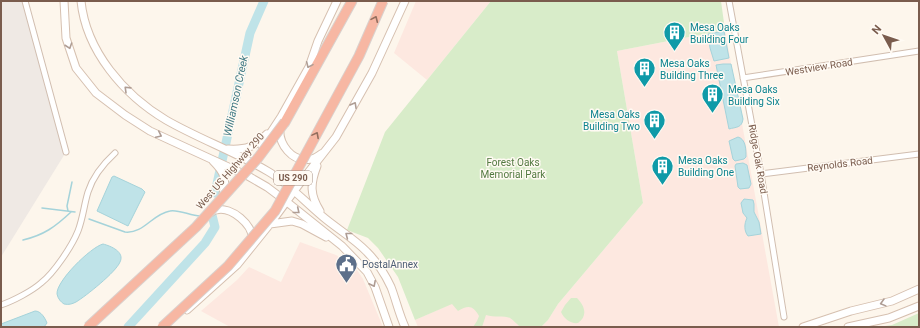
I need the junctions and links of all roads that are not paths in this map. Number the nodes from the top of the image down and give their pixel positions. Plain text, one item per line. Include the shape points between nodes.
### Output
1 (25, 1) edge
2 (64, 1) edge
3 (80, 1) edge
4 (337, 1) edge
5 (352, 1) edge
6 (383, 1) edge
7 (405, 1) edge
8 (729, 1) edge
9 (919, 51) edge
10 (743, 78) junction
11 (281, 117) junction
12 (274, 127) junction
13 (226, 149) junction
14 (326, 151) junction
15 (66, 152) dead end
16 (115, 153) dead end
17 (919, 154) edge
18 (212, 159) junction
19 (320, 159) junction
20 (251, 162) junction
21 (242, 173) junction
22 (761, 174) junction
23 (295, 190) junction
24 (223, 194) junction
25 (287, 202) junction
26 (200, 217) junction
27 (323, 217) junction
28 (270, 224) junction
29 (333, 240) junction
30 (361, 246) junction
31 (249, 249) junction
32 (349, 254) junction
33 (919, 290) edge
34 (1, 305) edge
35 (919, 306) edge
36 (784, 317) dead end
37 (83, 327) edge
38 (88, 327) edge
39 (162, 327) edge
40 (167, 327) edge
41 (389, 327) edge
42 (405, 327) edge
43 (803, 327) edge
44 (848, 327) edge

1 - 15 street
2 -> 18 main road via 66,38 76,68 96,93 150,131
13 -> 3 main road via 164,119 129,92 107,67 98,52 89,34
4 -> 11 main road via 309,67
5 - 38 highway, West US Highway 290, bridge via 285,122 258,158 196,227
39 -> 6 highway, US 290, bridge via 228,266 275,211 359,56
14 -> 7 main road via 372,73
8 - 10 street, Ridge Oak Road
9 - 10 street, Westview Road
10 - 22 street, Ridge Oak Road
11 - 12 main road
11 - 14 main road via 281,140 288,152 300,159 312,159
12 - 13 main road via 249,148
12 - 20 main road
13 - 20 main road
14 - 19 main road
16 - 34 street via 94,176 78,232 54,269 41,283
17 - 22 street, Reynolds Road
18 - 21 main road
18 - 24 main road via 225,178
19 - 23 main road
19 - 27 main road via 311,187 312,196
20 - 21 main road
20 - 23 main road
21 - 24 main road
21 - 25 main road
22 - 36 street, Ridge Oak Road
23 - 25 main road
23 - 27 main road
24 - 26 main road
25 - 28 main road
25 -> 29 main road
26 - 31 main road via 217,209 234,213 252,232 253,238
26 - 37 main road
30 -> 27 main road
28 - 29 main road via 292,221
28 - 31 main road
29 - 32 main road
30 - 32 main road
30 - 42 main road via 381,268
31 - 40 main road via 237,265
32 -> 41 main road via 367,272
33 -> 43 main road via 892,301
35 - 44 main road via 889,318

